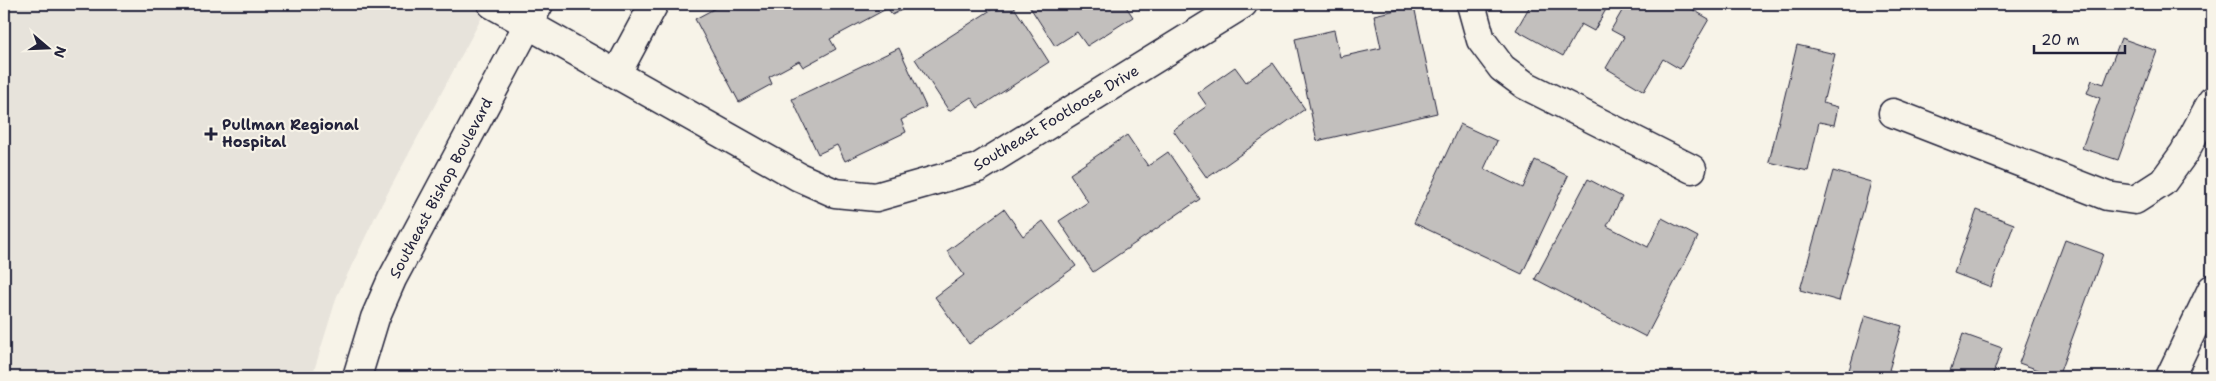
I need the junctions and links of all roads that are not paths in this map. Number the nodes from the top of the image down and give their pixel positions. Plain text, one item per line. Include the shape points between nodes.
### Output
1 (492, 4) edge
2 (654, 4) edge
3 (1243, 4) edge
4 (1471, 4) edge
5 (534, 14) edge
6 (617, 74) junction
7 (2212, 101) edge
8 (1893, 113) dead end
9 (1692, 169) dead end
10 (2212, 290) edge
11 (357, 377) edge
12 (2170, 377) edge

1 - 5 street, Southeast Footloose Drive
2 - 6 street
3 - 6 street, Southeast Footloose Drive via 978,168 876,197 835,193 799,177
4 - 9 street via 1481,40 1502,68 1525,85
5 - 6 street, Southeast Footloose Drive
5 - 11 street, Southeast Bishop Boulevard via 392,279 375,318
7 - 8 street via 2184,153 2163,182 2135,200 2107,196
10 - 12 street

